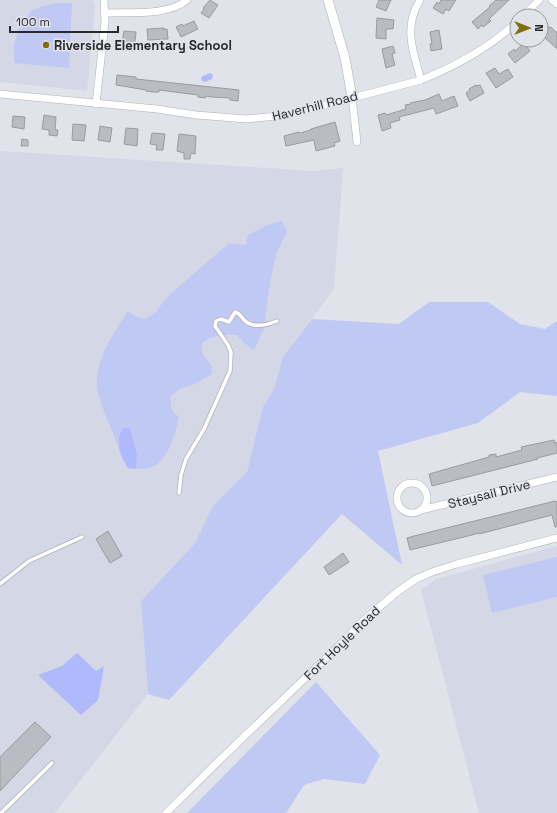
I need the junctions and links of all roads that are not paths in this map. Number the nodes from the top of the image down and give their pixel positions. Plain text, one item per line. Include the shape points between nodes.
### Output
1 (104, 0) edge
2 (187, 0) edge
3 (328, 0) edge
4 (420, 0) edge
5 (539, 0) edge
6 (552, 0) edge
7 (557, 4) edge
8 (531, 8) edge
9 (106, 13) junction
10 (509, 29) edge
11 (421, 80) junction
12 (0, 94) edge
13 (352, 97) junction
14 (96, 104) junction
15 (356, 142) dead end
16 (278, 321) dead end
17 (557, 477) edge
18 (179, 493) dead end
19 (421, 510) junction
20 (82, 537) dead end
21 (557, 538) edge
22 (0, 584) edge
23 (52, 763) dead end
24 (1, 813) edge
25 (166, 813) edge

1 - 9 street
2 - 9 street via 165,11
3 - 13 street via 341,44
4 - 11 street via 412,15 410,32
5 - 8 street
6 - 7 street
9 - 14 street
10 - 11 street, Haverhill Road via 479,52
11 - 13 street, Haverhill Road
12 - 14 street, Haverhill Road
13 - 14 street, Haverhill Road via 287,116 247,119
13 - 15 street
16 - 18 lane via 254,326 235,312 229,322 216,320 215,326 231,352 230,370 204,430 186,459
17 - 19 street, Staysail Drive
19 - 19 street, Staysail Drive via 412,513 399,507 396,497 404,485 418,484 425,492 426,502
20 - 22 lane via 29,562
21 - 25 street, Fort Hoyle Road via 432,572 406,586 363,621
23 - 24 lane

